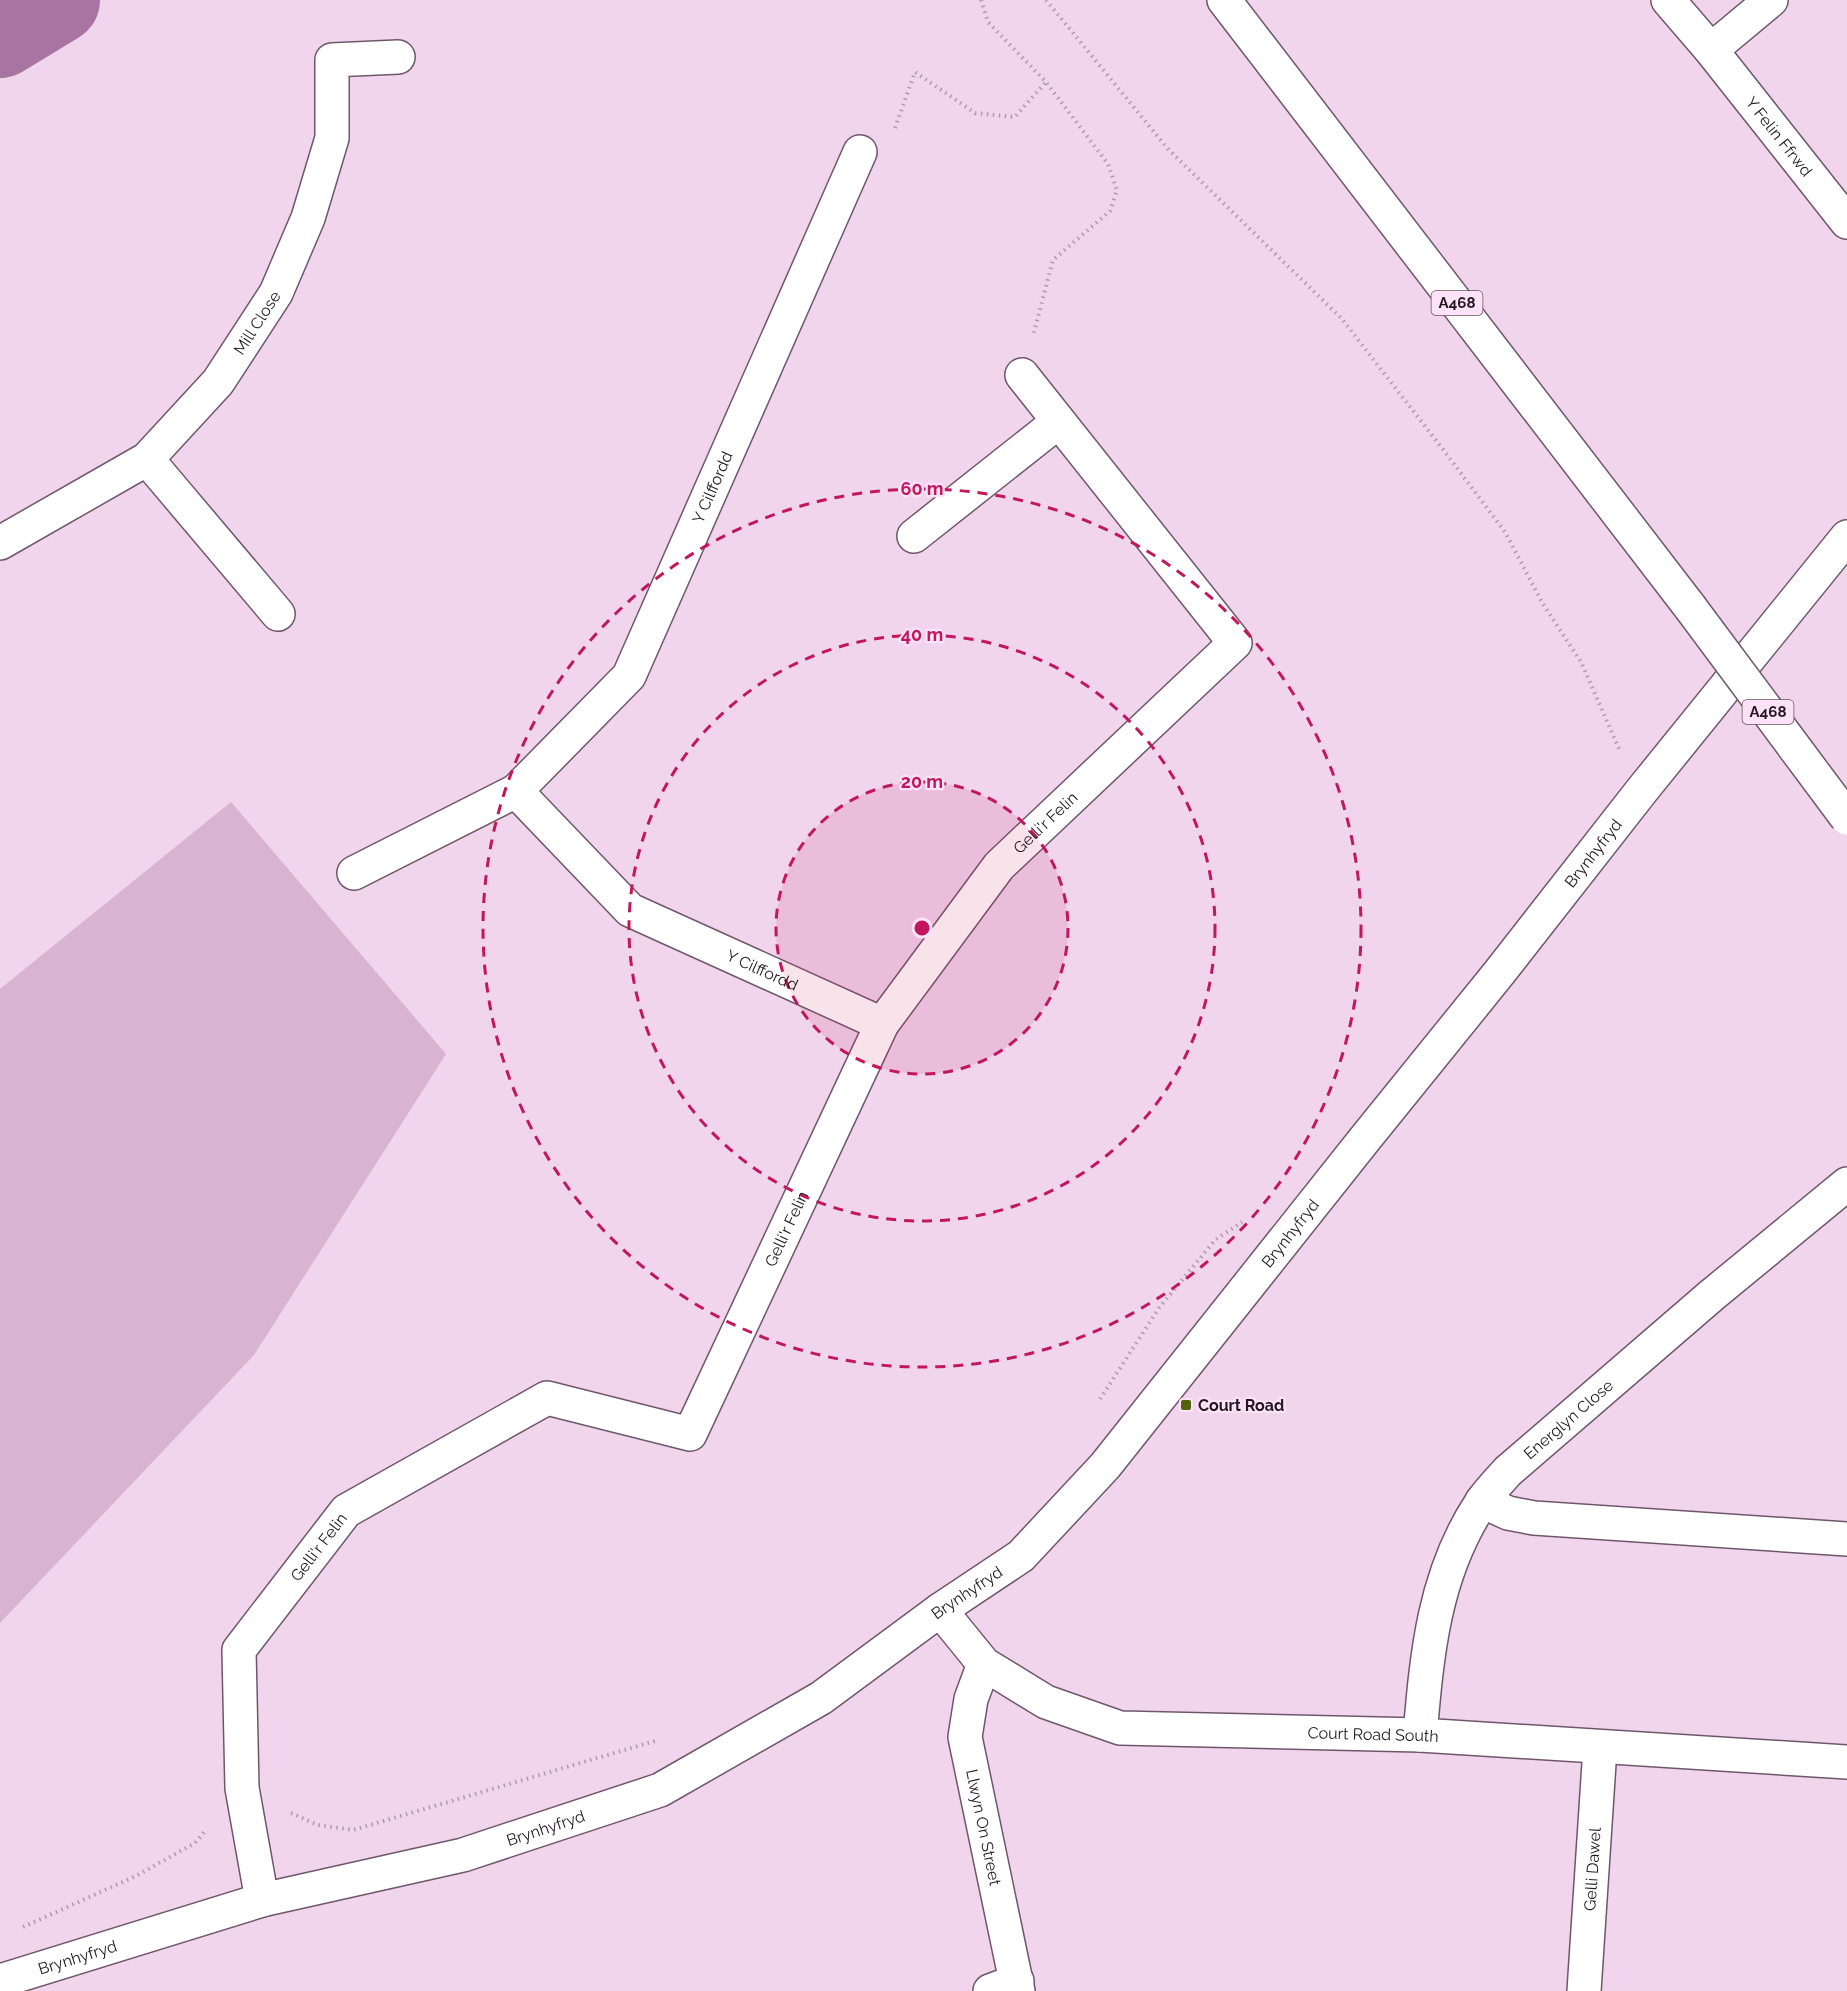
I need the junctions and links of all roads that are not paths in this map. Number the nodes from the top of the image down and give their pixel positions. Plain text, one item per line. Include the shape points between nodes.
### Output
1 (1224, 0) edge
2 (1668, 0) edge
3 (1771, 0) edge
4 (1711, 50) junction
5 (398, 57) dead end
6 (860, 152) dead end
7 (1847, 222) edge
8 (1022, 375) road end
9 (1058, 422) junction
10 (147, 459) junction
11 (914, 536) dead end
12 (1847, 537) edge
13 (0, 543) edge
14 (278, 614) dead end
15 (516, 791) junction
16 (1847, 818) edge
17 (354, 873) dead end
18 (882, 1024) junction
19 (1847, 1184) edge
20 (1482, 1501) junction
21 (1847, 1539) edge
22 (940, 1610) junction
23 (984, 1664) junction
24 (1420, 1735) junction
25 (1600, 1748) junction
26 (1847, 1762) edge
27 (262, 1900) junction
28 (0, 1981) edge
29 (1008, 1988) edge
30 (1584, 1991) edge

1 - 16 street, A468, bridge
2 - 4 street, Y Felin Ffrwd
3 - 4 street
4 - 7 street, Y Felin Ffrwd
5 - 10 street, Mill Close via 332,60 332,138 308,218 276,293 218,382
6 - 15 street, Y Cilffordd via 629,676
8 - 9 street, Gelli'r Felin
9 - 11 street
9 - 18 street, Gelli'r Felin via 1235,643 999,866
10 - 13 street, Mill Close
10 - 14 street
12 - 22 street, Brynhyfryd via 1105,1466 1021,1556
15 - 17 street, Y Cilffordd
15 - 18 street, Y Cilffordd via 630,910
18 - 27 street, Gelli'r Felin via 690,1434 547,1398 346,1511 239,1650 242,1788
19 - 20 street, Energlyn Close via 1508,1471
20 - 21 street via 1508,1513 1534,1518
20 - 24 street, Energlyn Close via 1463,1534 1438,1598
22 - 23 street, Court Road South
22 - 27 street, Brynhyfryd via 820,1698 660,1790 464,1856
23 - 24 street, Court Road South via 1046,1702 1120,1728
23 - 29 street, Llwyn On Street via 971,1700 965,1737
24 - 25 street, Court Road South
25 - 26 street, Court Road South
25 - 30 street, Gelli Dawel
27 - 28 street, Brynhyfryd

